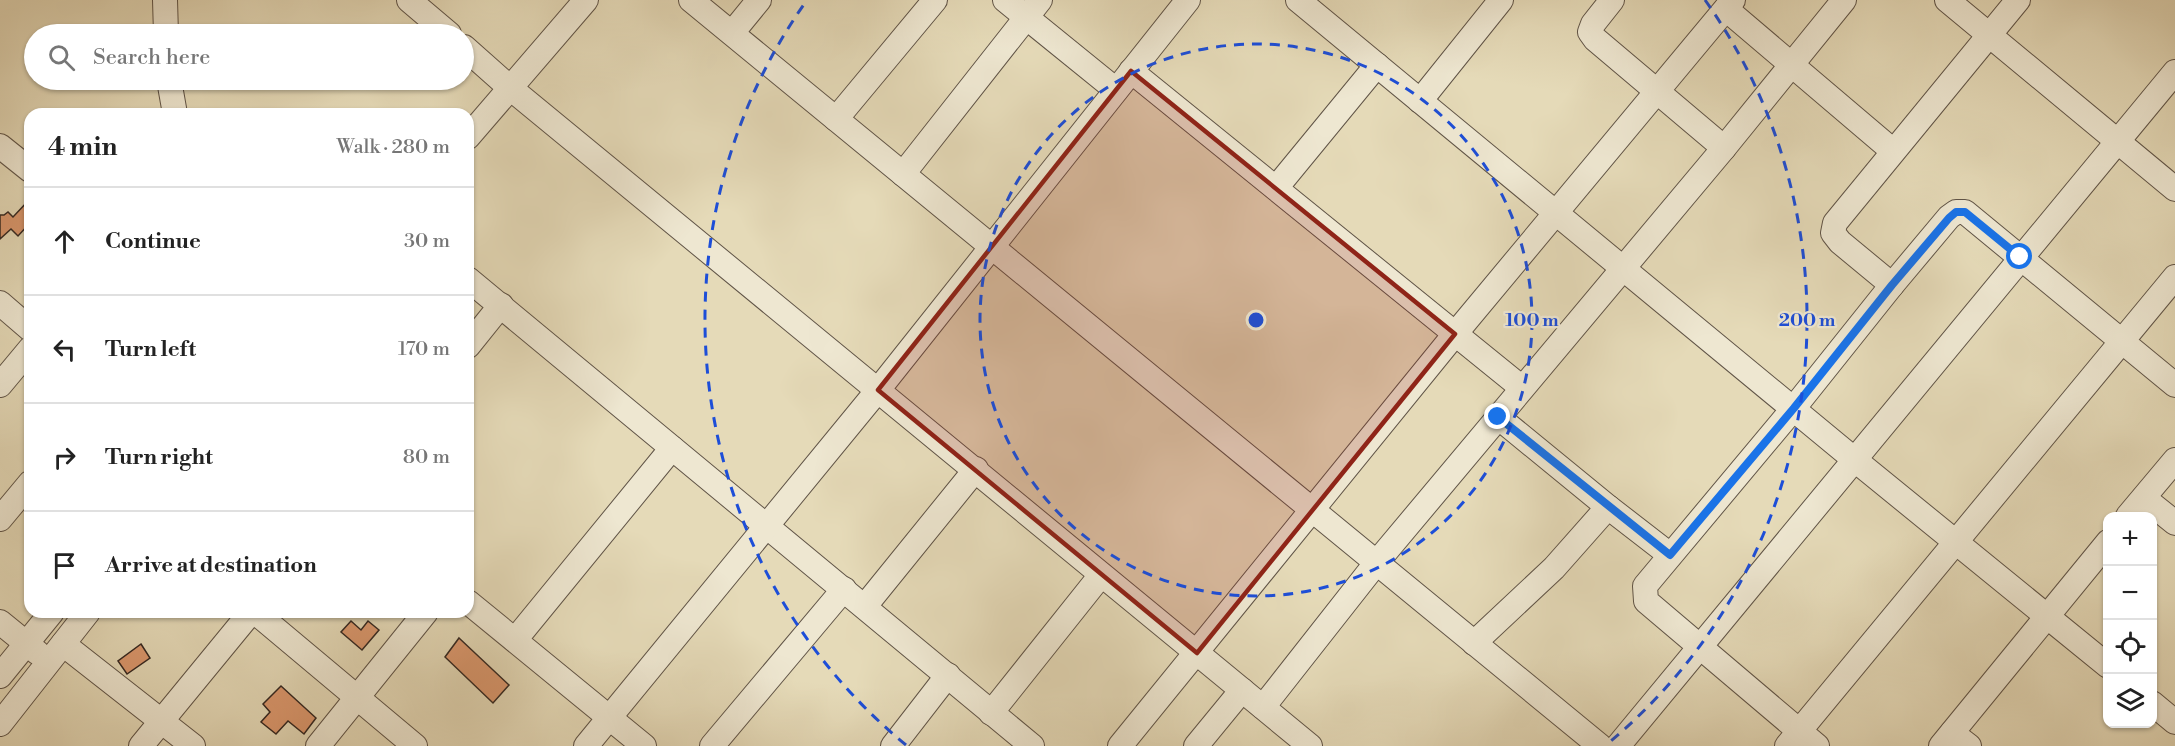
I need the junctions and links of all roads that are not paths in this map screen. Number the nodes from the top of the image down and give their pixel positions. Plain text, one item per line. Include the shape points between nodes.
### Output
1 (165, 0) edge
2 (586, 0) edge
3 (691, 0) edge
4 (759, 0) edge
5 (935, 0) edge
6 (1005, 0) edge
7 (1188, 0) edge
8 (1502, 0) edge
9 (1612, 0) edge
10 (1844, 0) edge
11 (1947, 0) edge
12 (2018, 0) edge
13 (416, 2) edge
14 (1314, 5) edge
15 (1730, 5) edge
16 (1033, 9) edge
17 (166, 24) edge
18 (439, 24) edge
19 (732, 33) junction
20 (1989, 35) junction
21 (474, 56) edge
22 (1377, 65) junction
23 (1791, 65) junction
24 (1131, 71) junction
25 (2175, 72) edge
26 (509, 87) junction
27 (171, 90) edge
28 (1116, 90) junction
29 (1657, 92) junction
30 (1420, 101) junction
31 (174, 108) edge
32 (836, 119) junction
33 (474, 130) edge
34 (2118, 141) junction
35 (0, 146) edge
36 (1724, 148) junction
37 (1893, 151) junction
38 (24, 165) edge
39 (903, 174) junction
40 (1276, 188) junction
41 (2175, 189) edge
42 (1556, 213) junction
43 (992, 247) junction
44 (2020, 257) junction
45 (1622, 267) junction
46 (2175, 277) edge
47 (474, 284) edge
48 (1892, 285) junction
49 (0, 303) edge
50 (501, 305) junction
51 (24, 324) edge
52 (1455, 334) junction
53 (474, 339) edge
54 (2121, 341) junction
55 (24, 356) edge
56 (0, 386) edge
57 (2175, 386) edge
58 (1522, 388) junction
59 (878, 390) junction
60 (1794, 408) junction
61 (1498, 417) junction
62 (672, 448) junction
63 (1855, 460) junction
64 (2175, 460) edge
65 (976, 470) junction
66 (24, 490) edge
67 (1608, 507) junction
68 (2136, 507) edge
69 (1313, 510) junction
70 (0, 519) edge
71 (2175, 523) edge
72 (766, 526) junction
73 (1956, 542) junction
74 (2103, 548) edge
75 (1670, 555) junction
76 (1377, 562) junction
77 (1101, 575) junction
78 (844, 589) junction
79 (865, 606) junction
80 (474, 607) edge
81 (2047, 615) junction
82 (47, 618) edge
83 (83, 618) edge
84 (245, 618) edge
85 (262, 618) edge
86 (421, 618) edge
87 (0, 622) edge
88 (515, 640) junction
89 (1474, 643) junction
90 (27, 644) junction
91 (1701, 648) junction
92 (56, 653) junction
93 (1197, 653) junction
94 (2103, 662) edge
95 (948, 675) junction
96 (0, 676) edge
97 (1242, 690) junction
98 (356, 698) junction
99 (1263, 707) junction
100 (2157, 708) edge
101 (992, 713) junction
102 (609, 718) junction
103 (161, 721) junction
104 (2175, 722) edge
105 (0, 724) edge
106 (1801, 741) edge
107 (1954, 742) edge
108 (141, 746) edge
109 (193, 746) edge
110 (318, 746) edge
111 (415, 746) edge
112 (586, 746) edge
113 (644, 746) edge
114 (712, 746) edge
115 (893, 746) edge
116 (1032, 746) edge
117 (1120, 746) edge
118 (1196, 746) edge
119 (1310, 746) edge
120 (1600, 746) edge
121 (1618, 746) edge

1 - 17 street
2 - 26 street
3 - 19 street
4 - 19 street
5 - 32 street
6 - 16 street
7 - 24 street
8 - 30 street
9 - 29 street via 1590,32
10 - 23 street
11 - 20 street
12 - 20 street
13 - 18 street
14 - 22 street
15 - 23 street
15 - 29 street
16 - 28 street
16 - 39 street
19 - 32 street
20 - 34 street
20 - 37 street
21 - 26 street
22 - 30 street
22 - 40 street
23 - 36 street
23 - 37 street
24 - 28 street
24 - 40 street
25 - 34 street
26 - 33 street
26 - 59 street
27 - 31 street
28 - 43 street
29 - 36 street
29 - 42 street
30 - 42 street
32 - 39 street
34 - 41 street
34 - 44 street
35 - 38 street
36 - 45 street
37 - 48 street via 1835,223 1833,233
39 - 43 street
40 - 52 street
42 - 45 street
42 - 52 street
43 - 59 street
43 - 69 street
44 - 48 street via 1965,212 1956,212
44 - 54 street
44 - 63 street
45 - 58 street
45 - 60 street
46 - 54 street
47 - 50 street
48 - 60 street
49 - 51 street
50 - 53 street
50 - 62 street
52 - 58 street
52 - 69 street
54 - 57 street
54 - 73 street
55 - 56 street
58 - 61 street
59 - 65 street
59 - 72 street
60 - 63 street
60 - 75 street
61 - 67 street
61 - 76 street
62 - 72 street
62 - 88 street
63 - 73 street
63 - 91 street
64 - 68 street
65 - 77 street
65 - 79 street
66 - 70 street
67 - 75 street
67 - 89 street via 1554,568
68 - 71 street
69 - 76 street
69 - 93 street
72 - 78 street
72 - 102 street
73 - 81 street
73 - 106 street
74 - 81 street
75 - 91 street via 1645,586 1646,601
76 - 89 street
76 - 99 street
77 - 93 street
77 - 101 street
78 - 79 street
78 - 114 street
79 - 95 street
80 - 88 street
81 - 94 street
81 - 107 street
82 - 90 street
83 - 92 street
84 - 103 street
85 - 98 street
86 - 98 street
87 - 90 street
88 - 102 street
89 - 120 street
90 - 92 street
90 - 96 street
91 - 106 street
91 - 121 street
92 - 103 street
92 - 105 street
93 - 97 street
93 - 117 street
95 - 101 street
95 - 115 street
97 - 99 street
97 - 118 street
98 - 110 street
98 - 111 street
99 - 119 street
100 - 104 street
101 - 116 street
102 - 112 street
102 - 113 street
103 - 108 street
103 - 109 street

